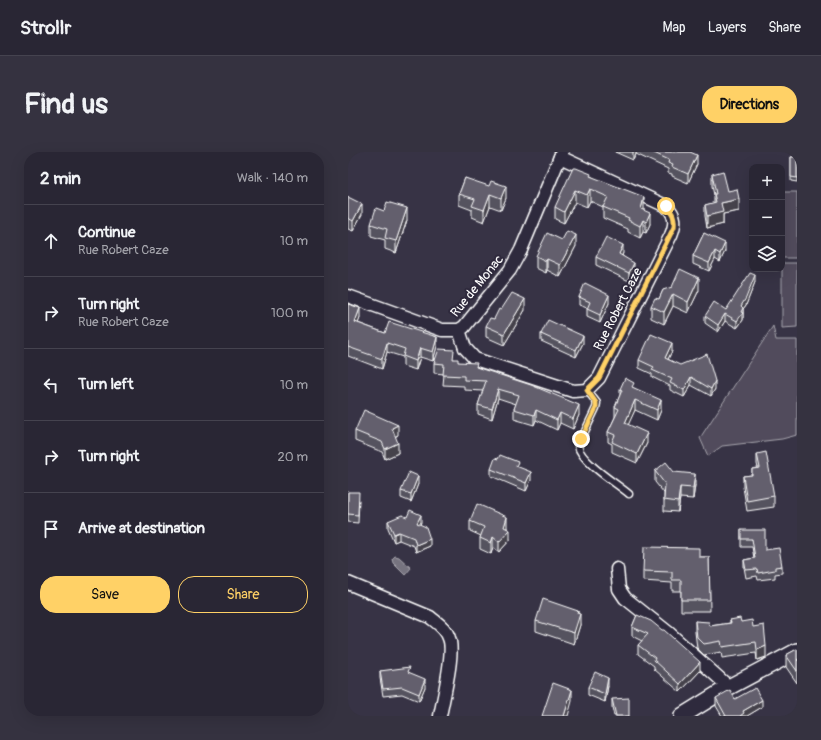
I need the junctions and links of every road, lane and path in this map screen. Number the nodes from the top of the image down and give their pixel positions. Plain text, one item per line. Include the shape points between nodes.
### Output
1 (561, 154) edge
2 (348, 296) edge
3 (459, 330) junction
4 (587, 390) junction
5 (629, 494) dead end
6 (617, 569) dead end
7 (348, 582) edge
8 (797, 651) edge
9 (730, 687) junction
10 (440, 716) edge
11 (682, 716) edge

1 - 3 street, Rue de Monac via 531,230 514,264
1 - 4 street, Rue Robert Caze via 666,206 675,220 671,235 599,378
2 - 3 street, Rue de Monac via 442,330
3 - 4 street via 465,348 475,359 573,391
4 - 5 lane via 596,403 596,408 578,446 579,451 586,460
6 - 9 street via 619,589 625,598
7 - 10 street via 430,617 442,626 450,638 450,653
8 - 9 street
9 - 11 street

